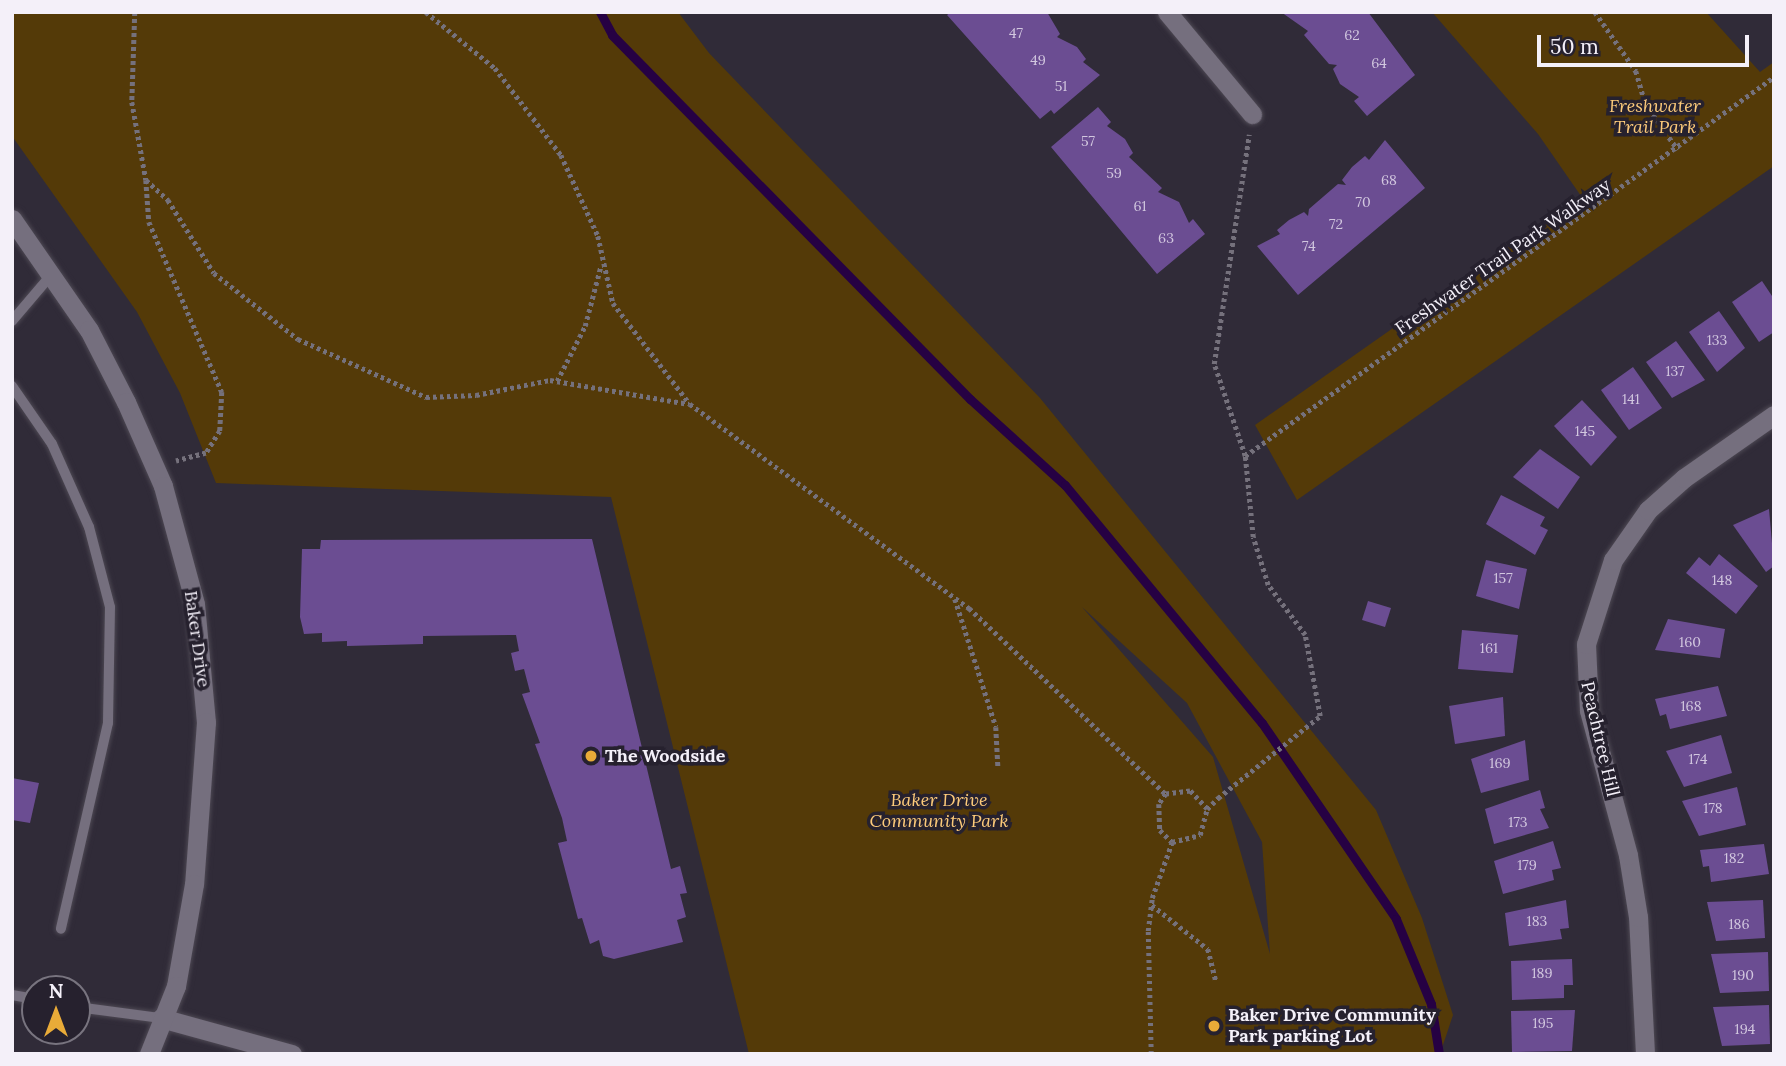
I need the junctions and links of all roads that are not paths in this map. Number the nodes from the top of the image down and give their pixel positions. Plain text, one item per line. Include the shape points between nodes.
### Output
1 (1167, 12) edge
2 (1252, 114) road end
3 (12, 219) edge
4 (52, 274) junction
5 (12, 321) edge
6 (12, 386) edge
7 (1774, 415) edge
8 (61, 929) dead end
9 (91, 1009) edge
10 (161, 1018) junction
11 (149, 1054) edge
12 (292, 1054) edge
13 (1645, 1054) edge

1 - 2 street
3 - 4 street, Baker Drive
4 - 5 lane
4 - 10 street, Baker Drive via 89,330 155,466 195,604 206,722 194,884 176,986
6 - 8 lane via 58,456 89,527 110,607 108,723
7 - 13 street, Peachtree Hill via 1684,478 1648,510 1613,560 1586,644 1590,710 1628,855 1638,917
9 - 10 lane
10 - 11 street, Baker Drive
10 - 12 street

